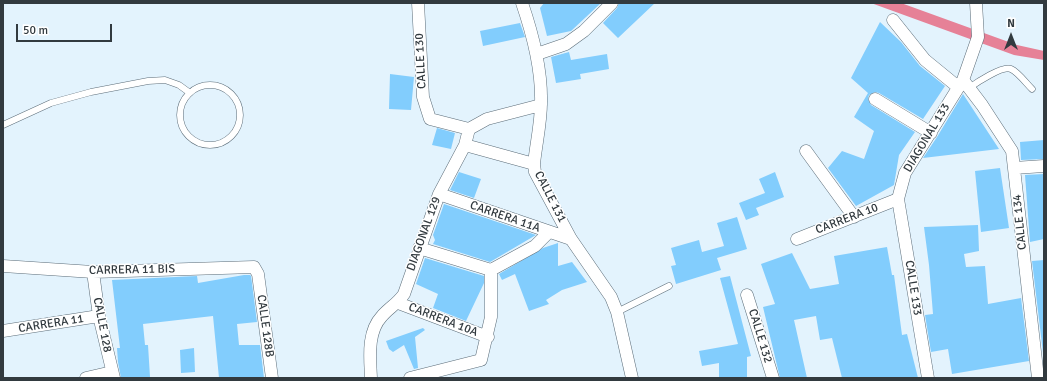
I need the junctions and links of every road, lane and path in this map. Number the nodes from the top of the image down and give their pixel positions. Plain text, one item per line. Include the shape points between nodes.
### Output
1 (418, 3) edge
2 (612, 3) edge
3 (976, 3) edge
4 (525, 5) edge
5 (893, 20) dead end
6 (537, 54) junction
7 (963, 85) junction
8 (1032, 89) dead end
9 (190, 93) junction
10 (875, 98) dead end
11 (541, 104) junction
12 (3, 125) edge
13 (469, 129) junction
14 (931, 133) junction
15 (465, 145) junction
16 (806, 151) dead end
17 (534, 164) junction
18 (1044, 166) edge
19 (1014, 168) junction
20 (439, 194) junction
21 (898, 199) junction
22 (854, 216) junction
23 (549, 232) junction
24 (571, 239) junction
25 (797, 239) dead end
26 (419, 248) junction
27 (3, 266) edge
28 (491, 270) junction
29 (93, 272) junction
30 (258, 274) joint
31 (669, 286) dead end
32 (748, 295) dead end
33 (398, 303) junction
34 (617, 312) junction
35 (99, 316) junction
36 (3, 331) edge
37 (488, 337) junction
38 (113, 375) edge
39 (86, 378) edge
40 (272, 378) edge
41 (371, 378) edge
42 (410, 378) edge
43 (632, 378) edge
44 (773, 378) edge
45 (928, 378) edge
46 (1038, 378) edge

1 - 13 street, CALLE 130 via 423,97 430,119
2 - 6 street via 584,31 566,44
3 - 7 street, DIAGONAL 133 via 978,37
4 - 6 street, CALLE 131
5 - 7 street via 925,60
6 - 11 street, CALLE 131
7 - 8 lane via 978,82 1005,68 1012,69
7 - 14 street, DIAGONAL 133
7 - 19 street, CALLE 134 via 1012,151
9 - 9 lane via 180,114 188,135 201,144 209,145 224,142 236,132 240,117 237,102 232,95 212,86
9 - 12 lane via 179,85 165,80 148,81 51,103
10 - 14 street
11 - 13 street via 487,119
11 - 17 street, CALLE 131
13 - 15 street, DIAGONAL 129
14 - 21 street, DIAGONAL 133 via 905,173
15 - 17 street
15 - 20 street, DIAGONAL 129
16 - 22 street
17 - 24 street, CALLE 131 via 535,172
18 - 19 street
19 - 46 street, CALLE 134
20 - 23 street, CARRERA 11A
20 - 26 street, DIAGONAL 129
21 - 22 street, CARRERA 10
21 - 45 street, CALLE 133
22 - 25 street, CARRERA 10
23 - 24 street, CARRERA 11A
23 - 28 street via 535,246
24 - 34 street, CALLE 131 via 611,297
26 - 28 street
26 - 33 street, DIAGONAL 129 via 404,294
27 - 29 street, CARRERA 11 BIS
28 - 37 street via 491,317
29 - 30 street, CARRERA 11 BIS via 250,266 254,267
29 - 35 street, CALLE 128
30 - 40 street, CALLE 128B
31 - 34 lane
32 - 44 street, CALLE 132
33 - 37 street, CARRERA 10A
33 - 41 street, DIAGONAL 129 via 383,315 372,334
34 - 43 street, CALLE 131
35 - 36 street, CARRERA 11
35 - 38 street, CALLE 128
37 - 42 street via 481,360
38 - 39 street

